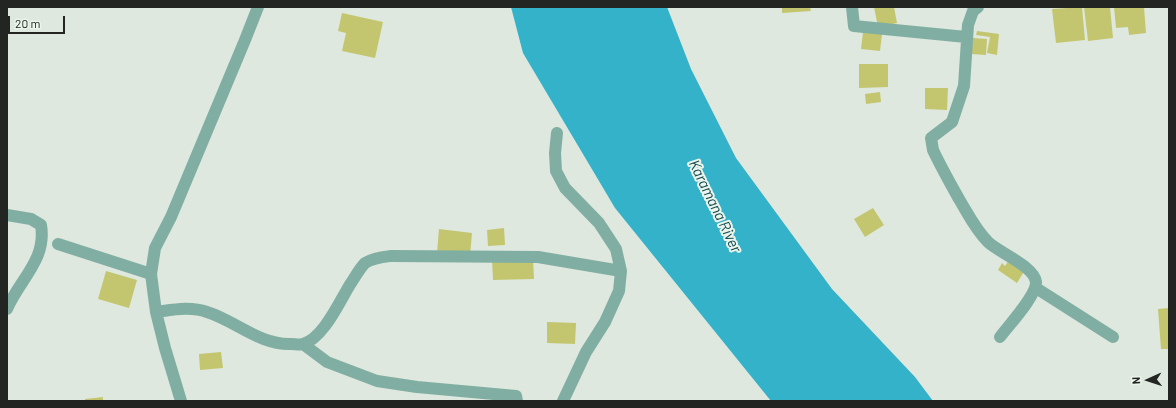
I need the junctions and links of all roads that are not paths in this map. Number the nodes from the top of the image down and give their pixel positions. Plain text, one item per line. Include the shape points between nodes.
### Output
1 (258, 7) edge
2 (852, 7) edge
3 (978, 7) edge
4 (966, 38) junction
5 (557, 133) dead end
6 (7, 215) edge
7 (58, 244) dead end
8 (621, 271) junction
9 (151, 274) junction
10 (1036, 288) junction
11 (7, 310) edge
12 (156, 312) junction
13 (1000, 337) dead end
14 (1113, 337) dead end
15 (303, 344) junction
16 (181, 401) edge
17 (517, 401) edge
18 (563, 401) edge

1 - 9 street via 171,217 155,248
2 - 4 street via 854,26
3 - 4 street via 973,11
4 - 10 street via 964,86 952,122 932,138 933,150 972,222 988,243 1018,261 1030,272 1036,280
5 - 8 street via 554,153 556,171 565,188 599,223 616,249
6 - 11 street via 31,219 41,225 43,237 39,254
7 - 9 street
8 - 15 street via 538,257 376,258 365,264 355,276 315,338
8 - 18 street via 619,291
9 - 12 street
10 - 13 street
10 - 14 street
12 - 15 street via 187,309 206,311 248,333 280,344
12 - 16 street
15 - 17 street via 326,362 377,382 516,396

